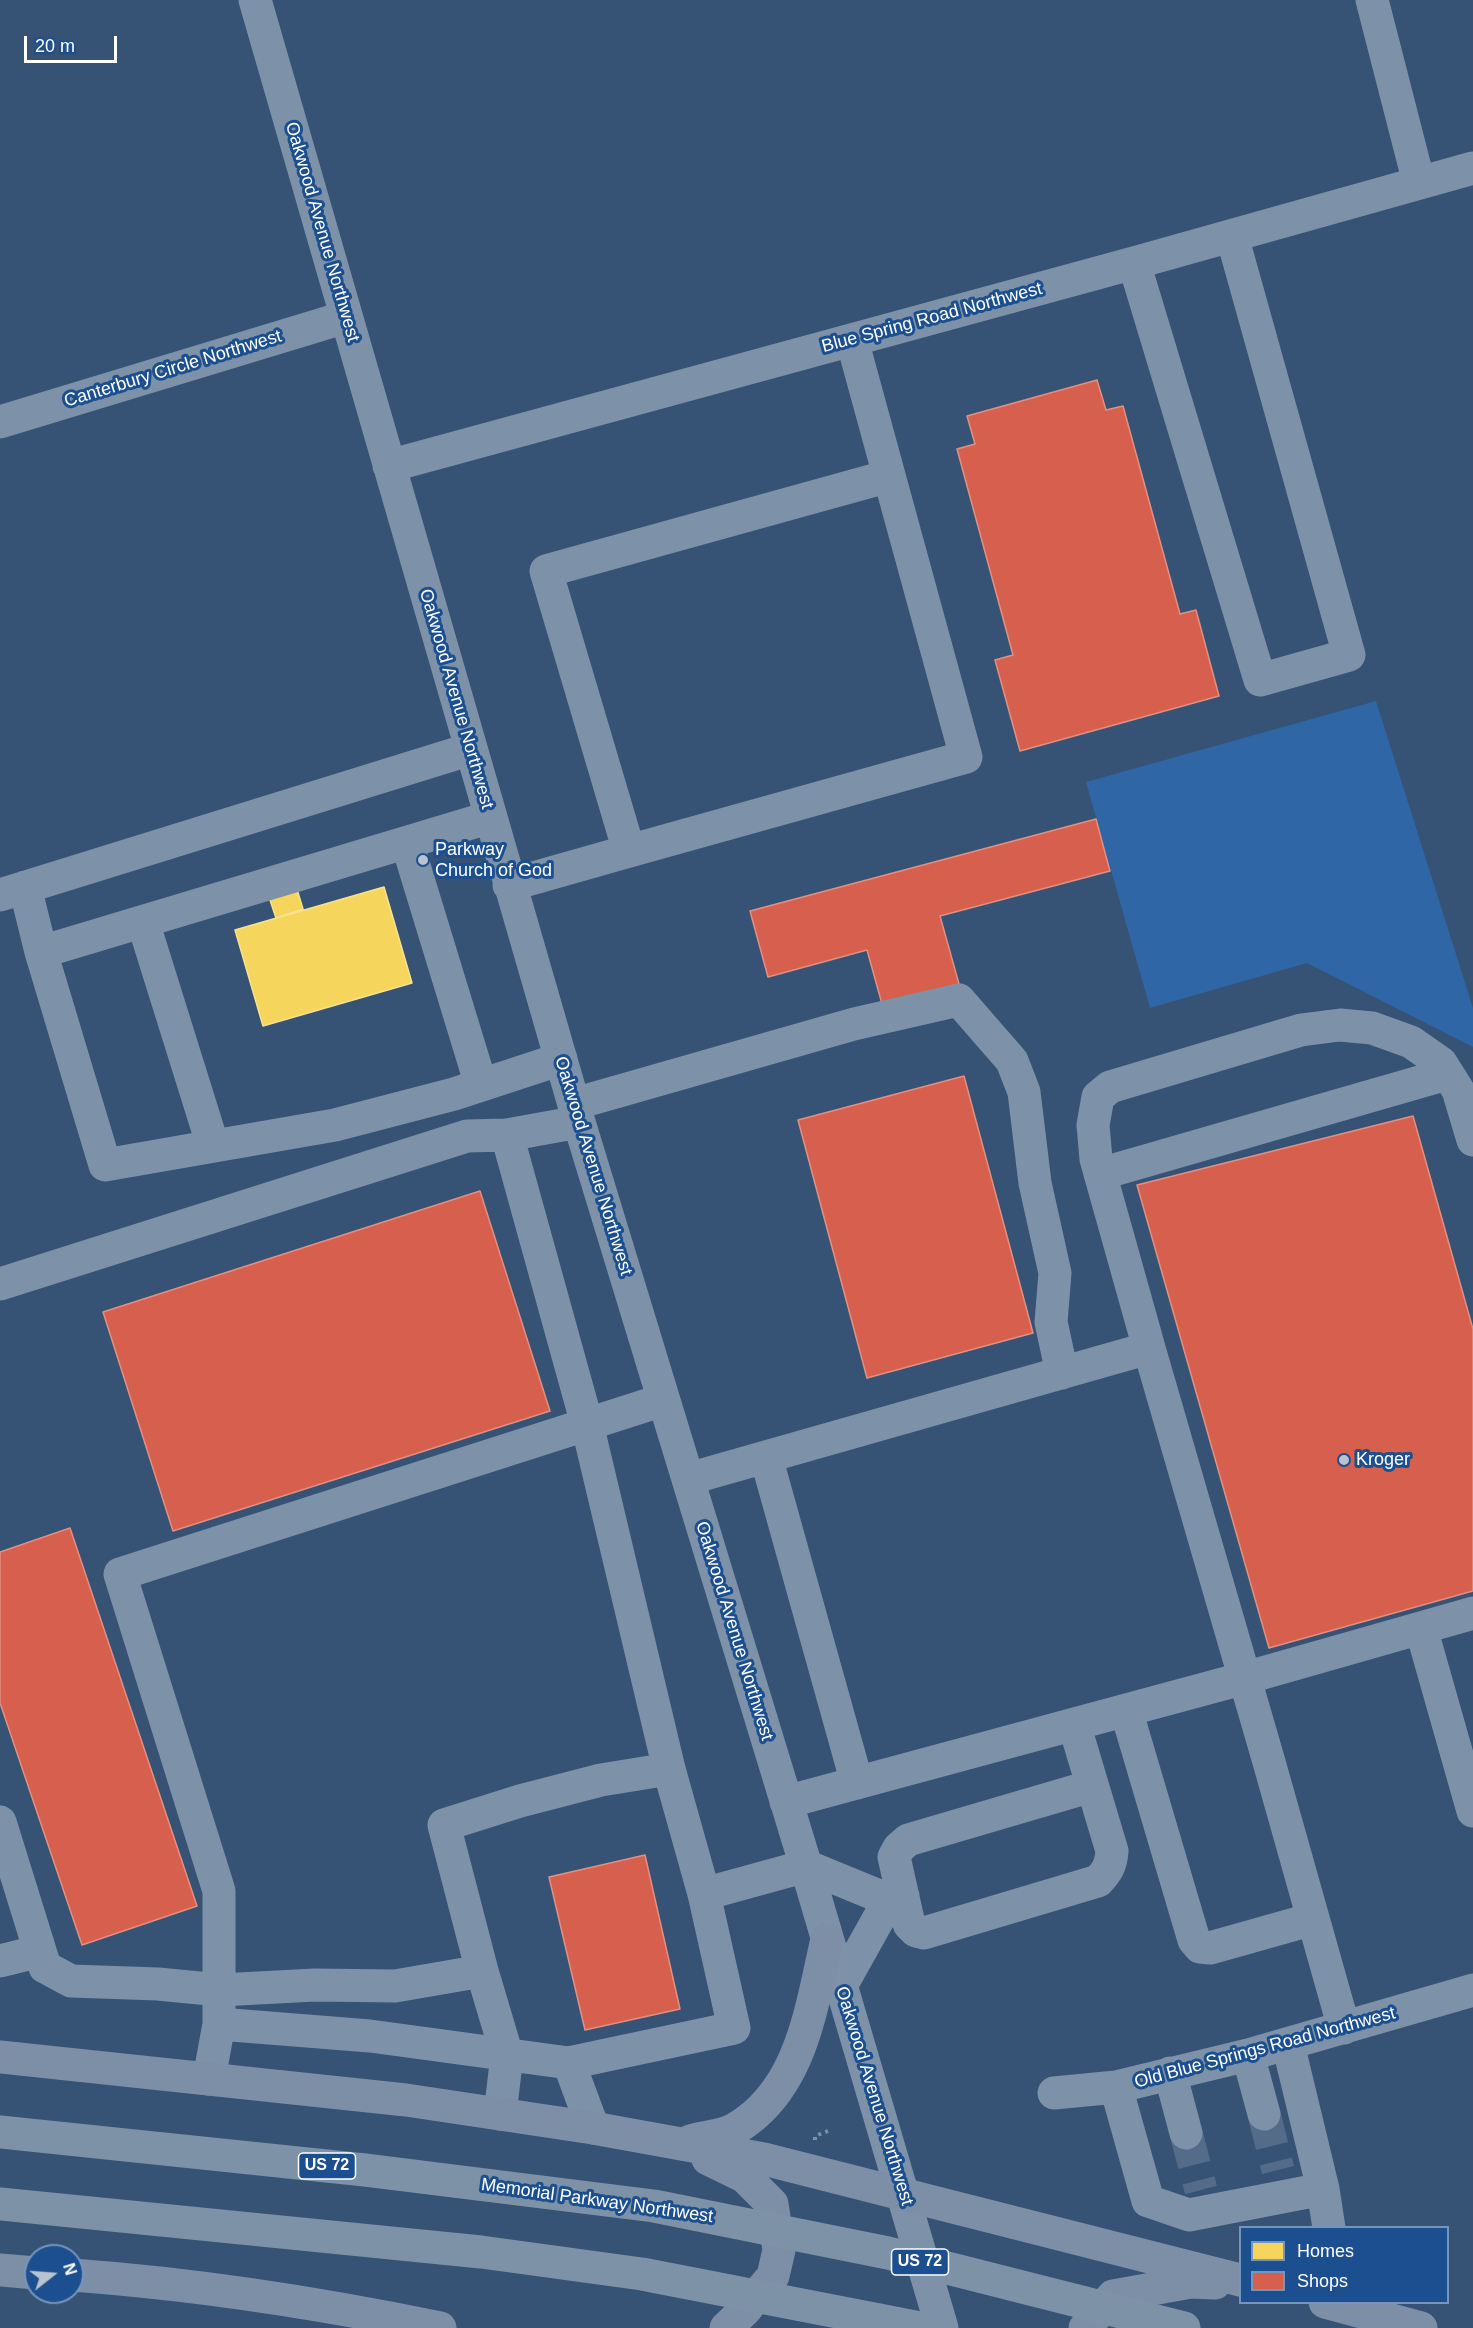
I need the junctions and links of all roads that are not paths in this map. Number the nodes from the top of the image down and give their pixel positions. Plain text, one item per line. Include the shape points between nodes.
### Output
1 (255, 0) edge
2 (1372, 0) edge
3 (1473, 168) edge
4 (1419, 183) junction
5 (1232, 236) junction
6 (1134, 263) junction
7 (346, 316) junction
8 (852, 340) junction
9 (0, 422) edge
10 (389, 466) junction
11 (889, 476) junction
12 (471, 749) junction
13 (491, 817) junction
14 (407, 843) junction
15 (629, 851) junction
16 (509, 885) junction
17 (12, 891) edge
18 (143, 922) junction
19 (41, 952) junction
20 (561, 1059) junction
21 (1447, 1074) junction
22 (481, 1085) junction
23 (576, 1113) junction
24 (507, 1135) junction
25 (1473, 1140) edge
26 (213, 1146) junction
27 (1100, 1174) junction
28 (0, 1284) edge
29 (1149, 1348) junction
30 (1062, 1373) junction
31 (663, 1400) junction
32 (587, 1424) junction
33 (766, 1457) junction
34 (688, 1479) junction
35 (1473, 1613) edge
36 (1420, 1628) junction
37 (1245, 1678) junction
38 (1126, 1710) junction
39 (1074, 1724) junction
40 (669, 1769) junction
41 (857, 1783) junction
42 (1092, 1786) junction
43 (786, 1802) junction
44 (1473, 1811) edge
45 (0, 1822) edge
46 (806, 1866) junction
47 (704, 1894) junction
48 (896, 1898) junction
49 (1313, 1919) junction
50 (827, 1939) junction
51 (40, 1952) junction
52 (0, 1961) edge
53 (482, 1971) junction
54 (841, 1986) junction
55 (220, 1990) junction
56 (1473, 1990) edge
57 (219, 2024) junction
58 (1344, 2028) junction
59 (1288, 2044) junction
60 (507, 2055) junction
61 (1248, 2055) junction
62 (0, 2057) edge
63 (569, 2063) junction
64 (1170, 2073) junction
65 (209, 2079) junction
66 (1116, 2087) junction
67 (1054, 2093) dead end
68 (500, 2114) junction
69 (1264, 2114) tunnel mouth
70 (593, 2128) junction
71 (0, 2132) edge
72 (1186, 2133) tunnel mouth
73 (677, 2144) junction
74 (1323, 2189) junction
75 (902, 2192) junction
76 (0, 2204) edge
77 (1329, 2226) edge
78 (0, 2270) edge
79 (24, 2271) edge
80 (84, 2276) edge
81 (1239, 2282) edge
82 (1239, 2282) edge
83 (1330, 2304) edge
84 (397, 2323) edge
85 (440, 2328) edge
86 (726, 2328) edge
87 (920, 2328) edge
88 (942, 2328) edge
89 (1084, 2328) edge
90 (1184, 2328) edge
91 (1421, 2328) edge

1 - 7 street, Oakwood Avenue Northwest
2 - 4 street
3 - 4 street, Blue Spring Road Northwest
4 - 5 street, Blue Spring Road Northwest
5 - 6 street, Blue Spring Road Northwest
5 - 6 street via 1349,655 1260,680
6 - 8 street, Blue Spring Road Northwest
7 - 9 street, Canterbury Circle Northwest
7 - 10 street, Oakwood Avenue Northwest
8 - 10 street, Blue Spring Road Northwest
8 - 11 street
10 - 12 street, Oakwood Avenue Northwest
11 - 15 street via 966,757
11 - 15 street via 546,571
12 - 13 street, Oakwood Avenue Northwest
12 - 17 street
13 - 14 street
13 - 16 street, Oakwood Avenue Northwest
14 - 18 street
14 - 22 street
15 - 16 street
16 - 20 street, Oakwood Avenue Northwest
17 - 19 street
18 - 19 street
18 - 26 street
19 - 26 street via 105,1165
20 - 22 street
20 - 23 street, Oakwood Avenue Northwest
21 - 25 street via 1458,1090
21 - 27 street
21 - 27 street via 1441,1063 1411,1042 1372,1028 1340,1025 1301,1030 1110,1087 1098,1097 1093,1125
22 - 26 street via 335,1125
23 - 24 street
23 - 30 street via 854,1024 959,1000 1012,1061 1024,1092 1035,1183 1055,1272 1051,1322
23 - 31 street, Oakwood Avenue Northwest
24 - 28 street via 467,1136
24 - 32 street
27 - 29 street
29 - 30 street
29 - 37 street
30 - 33 street
31 - 32 street
31 - 34 street, Oakwood Avenue Northwest
32 - 40 street
32 - 55 street via 120,1574 219,1891
33 - 34 street
33 - 41 street
34 - 43 street, Oakwood Avenue Northwest
35 - 36 street
36 - 37 street
36 - 44 street
37 - 38 street
37 - 49 street
38 - 39 street
38 - 49 street via 1194,1940 1200,1947 1210,1948
39 - 41 street
39 - 42 street
40 - 47 street
40 - 53 street via 601,1780 444,1825
41 - 43 street
42 - 48 street via 908,1840 894,1857
42 - 48 street via 1112,1851 1111,1863 1098,1881 924,1934 909,1924
43 - 46 street, Oakwood Avenue Northwest
45 - 51 street
46 - 47 street
46 - 48 street
46 - 50 street, Oakwood Avenue Northwest
47 - 63 street via 734,2028
48 - 54 street
49 - 58 street
50 - 54 street, Oakwood Avenue Northwest
50 - 73 main road via 802,2046 780,2088 763,2110 733,2131
51 - 52 street
51 - 55 street via 45,1967 71,1981
53 - 55 street via 395,1986
53 - 60 street
54 - 75 street, Oakwood Avenue Northwest
55 - 57 street
56 - 58 street, Old Blue Springs Road Northwest
57 - 60 street via 370,2036
57 - 65 street
58 - 59 street, Old Blue Springs Road Northwest
59 - 61 street, Old Blue Springs Road Northwest
59 - 74 street
60 - 63 street
60 - 68 street
61 - 64 street, Old Blue Springs Road Northwest
61 - 69 street
62 - 65 main road
63 - 70 street
64 - 66 street, Old Blue Springs Road Northwest
64 - 72 street
65 - 68 main road
66 - 67 street, Old Blue Springs Road Northwest
66 - 74 street via 1148,2200 1189,2215 1204,2201 1282,2183
68 - 70 main road
70 - 73 main road
71 - 90 highway, Memorial Parkway Northwest / US 72 via 365,2170 654,2206 888,2253
73 - 75 main road via 764,2158
73 - 86 main road via 745,2176 772,2204 779,2250 773,2276
74 - 77 street
75 - 81 main road
75 - 88 street, Oakwood Avenue Northwest
76 - 87 highway via 481,2252 642,2274
78 - 79 main road
80 - 84 main road via 161,2282 334,2306
82 - 89 main road via 1191,2282 1113,2296
83 - 91 main road
84 - 85 main road

